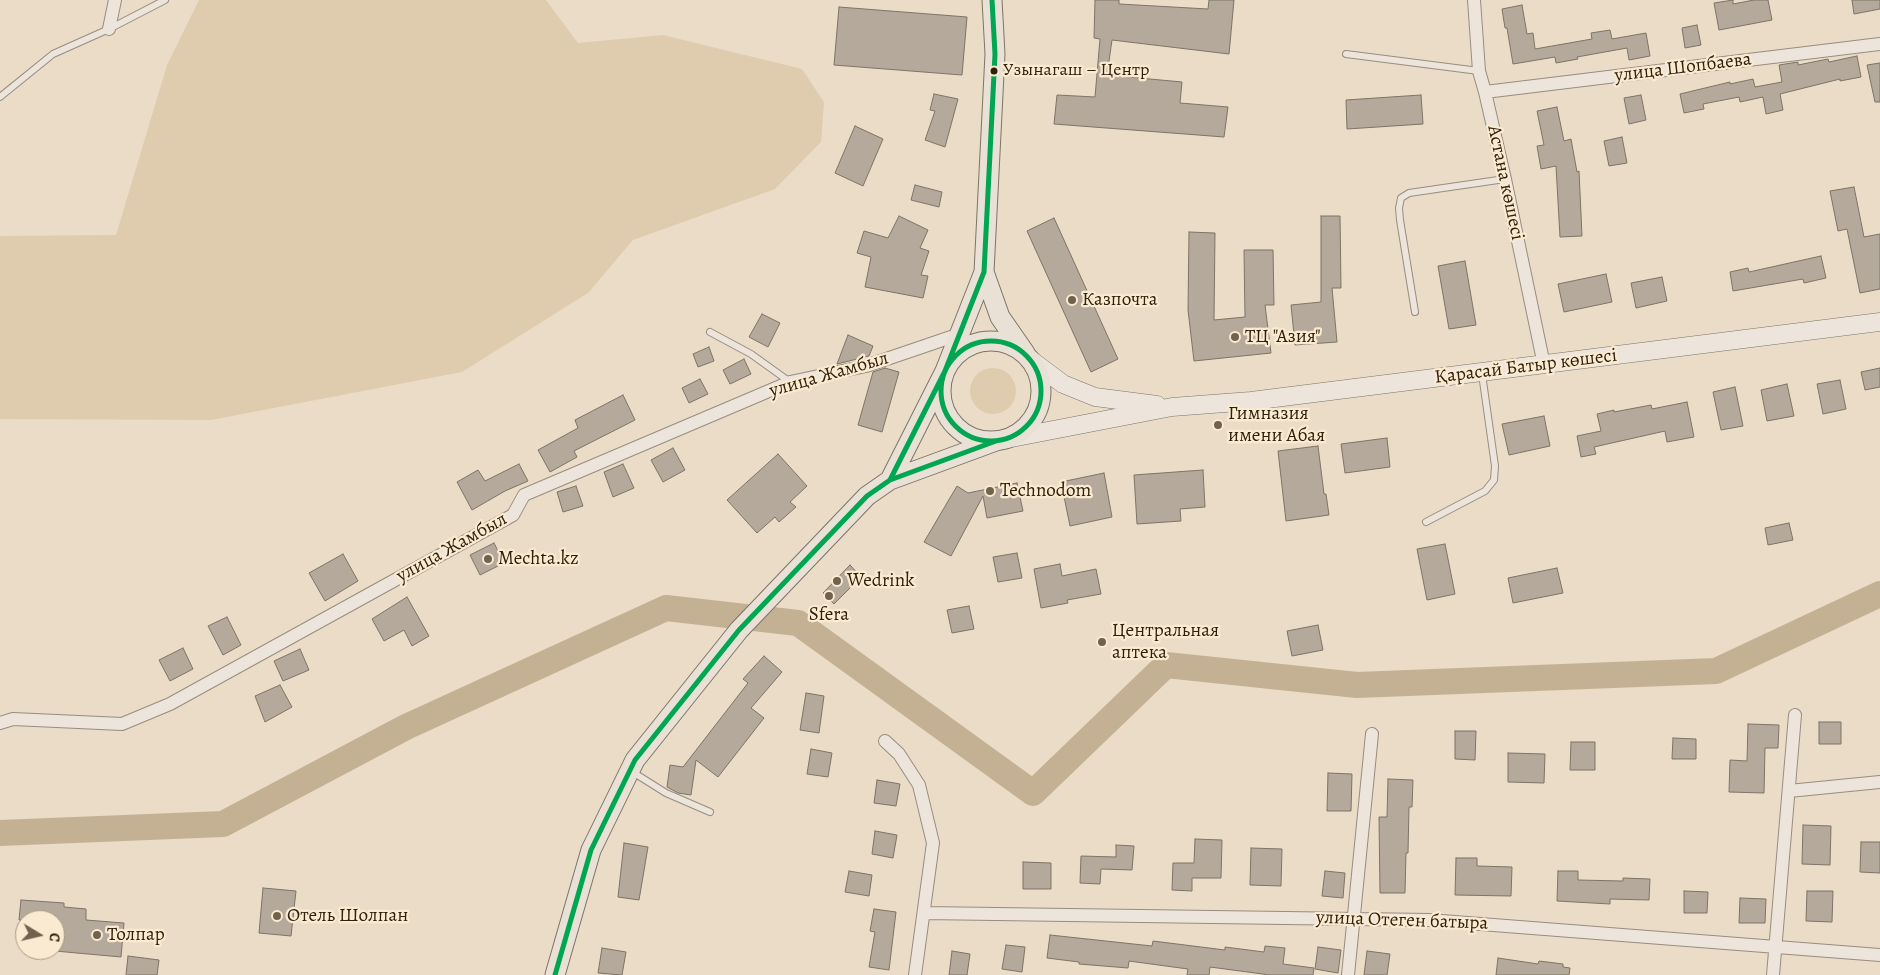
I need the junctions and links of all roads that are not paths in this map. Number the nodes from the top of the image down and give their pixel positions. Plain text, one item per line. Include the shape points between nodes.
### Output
1 (115, 0) edge
2 (164, 0) edge
3 (992, 0) edge
4 (1474, 0) edge
5 (109, 29) junction
6 (1880, 44) edge
7 (1346, 54) dead end
8 (1478, 71) junction
9 (1485, 92) junction
10 (0, 97) edge
11 (1505, 180) junction
12 (984, 272) junction
13 (1415, 312) dead end
14 (1880, 322) edge
15 (710, 332) dead end
16 (960, 334) junction
17 (1027, 356) junction
18 (1544, 365) junction
19 (945, 371) junction
20 (1482, 372) junction
21 (790, 382) junction
22 (1172, 407) junction
23 (996, 440) junction
24 (890, 480) junction
25 (1426, 522) dead end
26 (1795, 715) dead end
27 (0, 723) edge
28 (1372, 734) dead end
29 (885, 741) dead end
30 (630, 770) junction
31 (1880, 782) edge
32 (1789, 791) junction
33 (710, 812) dead end
34 (924, 913) junction
35 (1354, 918) junction
36 (1776, 947) junction
37 (1880, 955) edge
38 (554, 975) edge
39 (915, 975) edge
40 (1348, 975) edge
41 (1773, 975) edge

1 - 5 street
2 - 5 lane
3 - 12 main road via 995,54
4 - 8 street, Астана көшесі
5 - 10 lane via 53,54
6 - 9 street, улица Шопбаева
7 - 8 lane
8 - 9 street, Астана көшесі
9 - 11 street, Астана көшесі
11 - 13 lane via 1409,193 1401,198 1400,220
11 - 18 street, Астана көшесі
12 - 16 main road
12 - 17 main road via 1000,317
14 - 18 main road, Қарасай Батыр көшесі
15 - 21 lane via 751,354
16 - 19 main road
16 - 21 street, улица Жамбыл via 866,366
17 - 19 main road via 1014,346 999,341 982,341 954,357
17 - 22 main road via 1063,384 1094,397
17 - 23 main road via 1036,370 1040,400 1024,428 1012,436
18 - 20 main road, Қарасай Батыр көшесі
19 - 23 main road via 941,385 942,400 951,420 968,435
19 - 24 main road
20 - 22 main road, Қарасай Батыр көшесі via 1251,401
20 - 25 lane via 1495,466 1494,480 1485,491
21 - 27 street, улица Жамбыл via 524,495 513,515 170,704 122,724 13,719
22 - 23 main road
23 - 24 main road
24 - 30 main road via 867,496 739,630
26 - 32 street
28 - 35 street
29 - 34 street via 899,754 919,785 933,843
30 - 33 lane via 666,793
30 - 38 main road via 591,850
31 - 32 street
32 - 36 street
34 - 35 street, улица Отеген батыра
34 - 39 street
35 - 36 street, улица Отеген батыра via 1429,920
35 - 40 street
36 - 37 street, улица Отеген батыра
36 - 41 street

